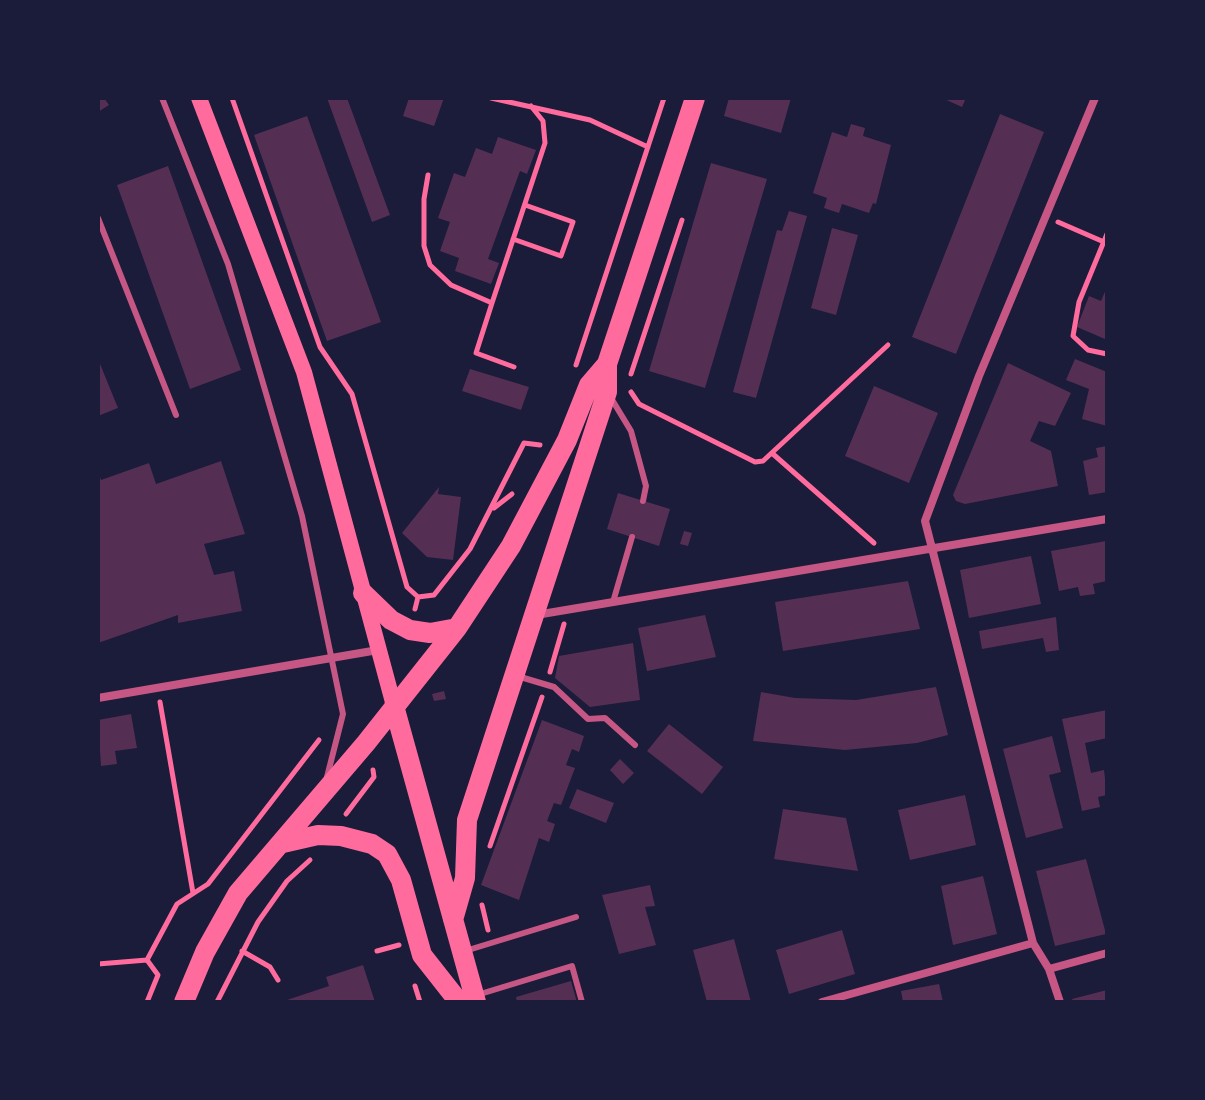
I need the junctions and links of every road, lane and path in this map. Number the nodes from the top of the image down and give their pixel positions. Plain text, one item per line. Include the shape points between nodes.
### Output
1 (162, 98) edge
2 (199, 98) edge
3 (232, 98) edge
4 (491, 98) edge
5 (664, 98) edge
6 (695, 98) edge
7 (1095, 98) edge
8 (531, 106) junction
9 (648, 147) junction
10 (428, 175) dead end
11 (525, 205) junction
12 (684, 212) dead end
13 (1046, 216) junction
14 (98, 218) edge
15 (1107, 234) edge
16 (513, 239) junction
17 (1104, 242) junction
18 (492, 303) junction
19 (888, 345) dead end
20 (1107, 354) edge
21 (607, 364) junction
22 (575, 366) dead end
23 (514, 367) dead end
24 (617, 395) junction
25 (176, 415) dead end
26 (773, 454) junction
27 (539, 456) dead end
28 (519, 458) junction
29 (527, 462) dead end
30 (643, 501) dead end
31 (1107, 519) edge
32 (632, 537) dead end
33 (930, 550) junction
34 (893, 556) junction
35 (363, 593) junction
36 (418, 597) junction
37 (613, 602) junction
38 (568, 609) junction
39 (533, 615) junction
40 (413, 616) dead end
41 (457, 628) junction
42 (378, 650) junction
43 (333, 658) junction
44 (514, 675) junction
45 (546, 685) junction
46 (98, 698) edge
47 (160, 702) dead end
48 (394, 706) junction
49 (322, 734) dead end
50 (635, 745) dead end
51 (372, 765) dead end
52 (321, 797) junction
53 (343, 823) dead end
54 (283, 843) junction
55 (487, 856) dead end
56 (312, 859) dead end
57 (193, 893) junction
58 (480, 896) dead end
59 (576, 917) dead end
60 (453, 920) junction
61 (491, 943) junction
62 (1033, 943) junction
63 (403, 944) dead end
64 (242, 951) junction
65 (377, 951) dead end
66 (462, 952) junction
67 (1107, 953) edge
68 (147, 960) junction
69 (98, 964) edge
70 (1049, 969) junction
71 (278, 980) dead end
72 (470, 1000) edge
73 (147, 1002) edge
74 (184, 1002) edge
75 (217, 1002) edge
76 (582, 1002) edge
77 (822, 1002) edge
78 (1060, 1002) edge

1 - 43 lane via 228,264 265,380
2 - 35 main road via 304,372
3 - 36 path via 320,347 352,394 407,587
4 - 8 path
5 - 9 path
6 - 21 main road
7 - 13 street
8 - 9 path via 590,120
8 - 11 path via 543,121 545,143
9 - 22 path
10 - 18 path via 424,246 430,265 451,285
11 - 16 path
11 - 16 path via 573,222 561,256
12 - 24 path
13 - 17 path
13 - 33 street via 925,521
14 - 25 lane
15 - 17 path
16 - 18 path
17 - 20 path via 1079,302 1073,336 1088,350
18 - 23 path via 476,353
19 - 26 path
21 - 24 main road
21 - 41 main road via 589,385 567,440 511,546
24 - 26 path via 755,462
24 - 30 lane via 646,486
24 - 39 main road
26 - 34 path
27 - 28 path via 545,446 524,443
28 - 29 path
28 - 36 path via 470,549 434,595
31 - 33 street
32 - 37 lane
33 - 34 street
33 - 62 street
34 - 37 street
35 - 41 main road via 410,630
35 - 42 main road
36 - 40 path
37 - 38 street
38 - 39 street
38 - 45 path
39 - 44 main road
41 - 48 main road
42 - 43 street
42 - 48 main road
43 - 46 street
43 - 52 lane via 343,714
44 - 45 lane
44 - 60 main road via 467,820 465,878
45 - 50 lane via 588,719 605,718
45 - 55 path
47 - 57 path
48 - 52 main road
48 - 60 main road
49 - 57 path via 208,884
51 - 53 path via 374,777
52 - 54 main road
54 - 72 main road via 341,836 387,854 401,880 422,955
54 - 74 main road via 238,893
56 - 64 path via 287,881
57 - 68 path via 177,904
58 - 61 path
59 - 61 lane
60 - 66 main road
61 - 66 lane
62 - 70 street
62 - 77 street
63 - 65 path
64 - 71 path via 270,967
64 - 75 path
66 - 72 main road
67 - 70 street
68 - 69 path
68 - 73 path via 158,975
70 - 78 street
72 - 76 lane via 572,966

